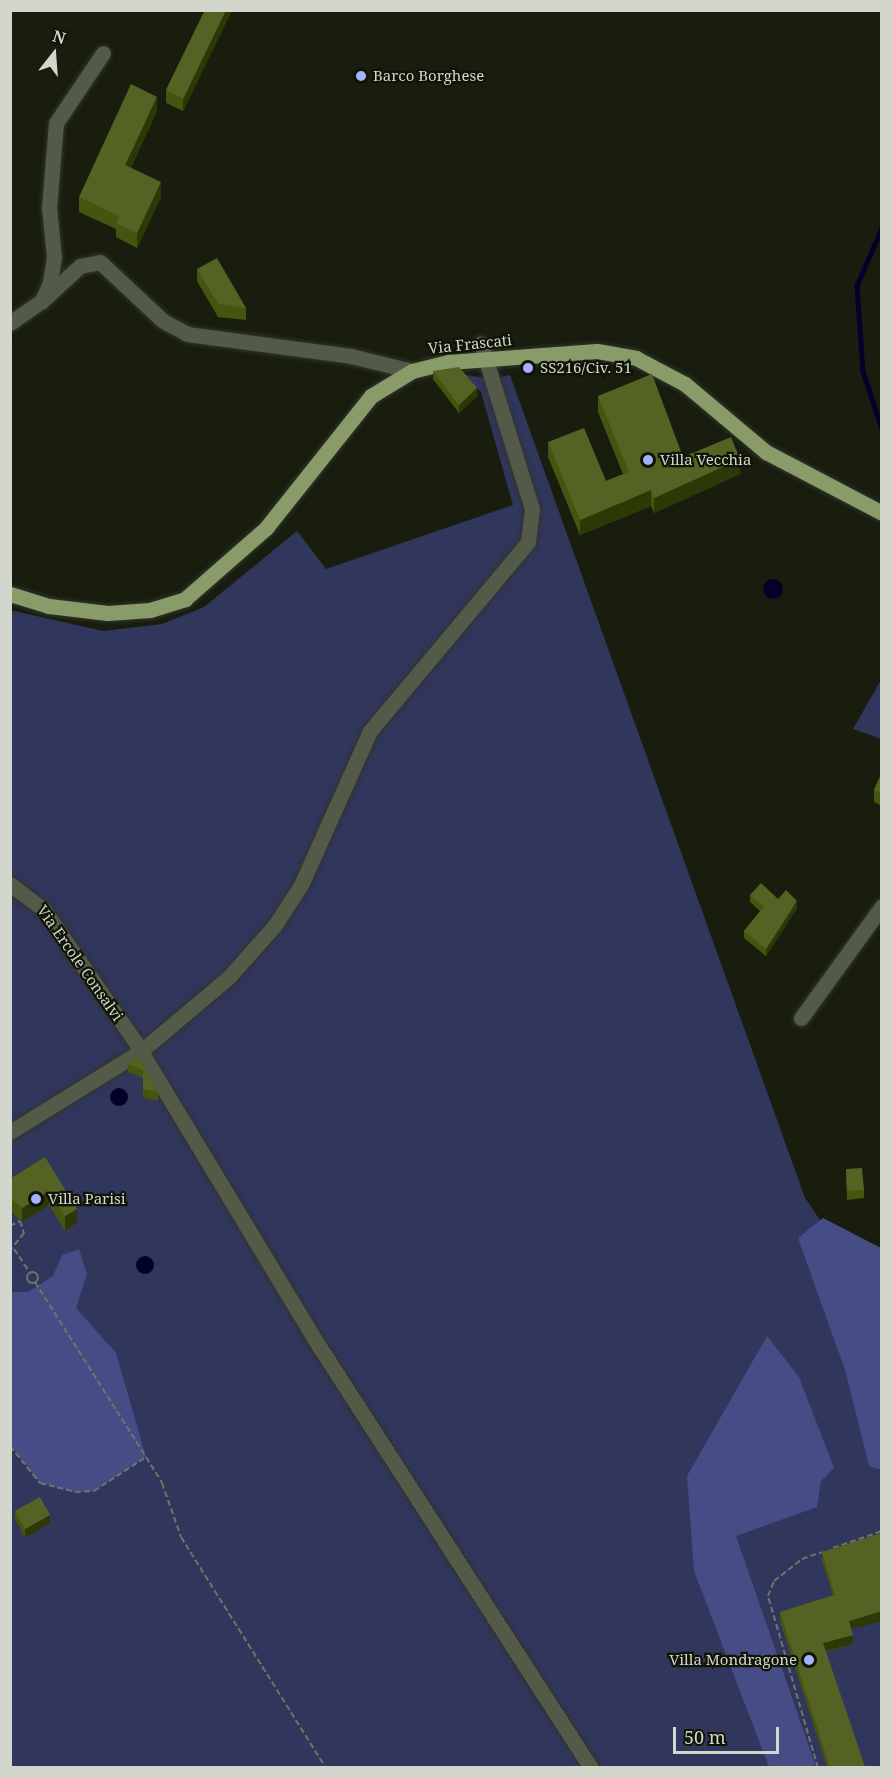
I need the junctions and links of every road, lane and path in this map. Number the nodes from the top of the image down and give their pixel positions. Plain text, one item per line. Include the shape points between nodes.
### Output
1 (103, 53) dead end
2 (42, 301) junction
3 (10, 323) edge
4 (481, 344) dead end
5 (485, 359) junction
6 (412, 371) junction
7 (882, 513) edge
8 (10, 594) edge
9 (10, 884) edge
10 (882, 906) edge
11 (801, 1018) dead end
12 (141, 1051) junction
13 (10, 1132) edge
14 (10, 1226) edge
15 (12, 1249) edge
16 (30, 1272) junction
17 (35, 1282) junction
18 (10, 1446) edge
19 (146, 1457) junction
20 (882, 1531) edge
21 (326, 1767) edge
22 (591, 1767) edge
23 (818, 1767) edge

1 - 2 street via 56,123 49,216 54,264
2 - 3 street
2 - 6 street via 80,266 100,262 163,321 187,334 351,356
4 - 5 street
5 - 6 main road, Via Frascati
5 - 7 main road, Via Frascati via 597,351 642,360 685,384 766,452
5 - 12 street via 532,509 531,535 370,731 301,885 275,925 219,986
6 - 8 main road, Via Frascati via 366,401 266,528 192,596 160,608 108,613 49,606
9 - 12 street, Via Ercole Consalvi via 45,910
10 - 11 street
12 - 13 street
12 - 22 street, Via Ercole Consalvi via 319,1346
14 - 15 path via 20,1221 24,1227
15 - 16 path
16 - 17 path via 38,1275
16 - 17 path via 27,1280
17 - 19 path
18 - 19 path via 40,1483 75,1491 94,1491
19 - 21 path via 162,1483 181,1537
20 - 23 path via 802,1559 774,1581 768,1596

